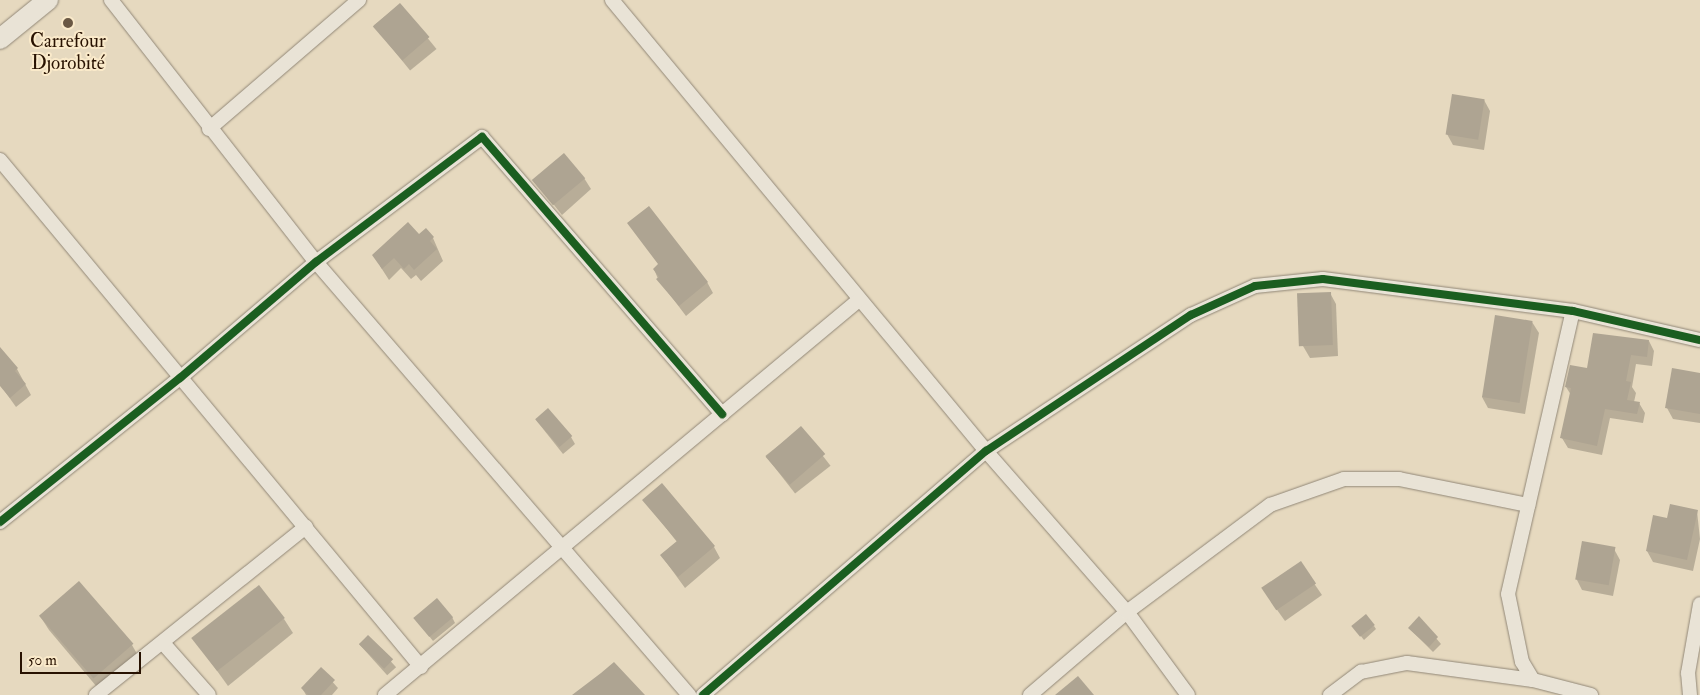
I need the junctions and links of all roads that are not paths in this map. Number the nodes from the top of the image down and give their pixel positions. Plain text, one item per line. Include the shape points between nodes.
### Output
1 (48, 0) edge
2 (111, 0) edge
3 (359, 0) edge
4 (612, 0) edge
5 (0, 39) edge
6 (209, 128) junction
7 (0, 160) edge
8 (316, 262) junction
9 (859, 300) junction
10 (1573, 311) junction
11 (1700, 340) edge
12 (180, 378) junction
13 (722, 414) junction
14 (986, 451) junction
15 (1528, 505) junction
16 (0, 522) edge
17 (306, 527) junction
18 (562, 548) junction
19 (1700, 604) edge
20 (1127, 612) junction
21 (163, 643) junction
22 (421, 667) junction
23 (1533, 680) junction
24 (96, 695) edge
25 (209, 695) edge
26 (385, 695) edge
27 (689, 695) edge
28 (703, 695) edge
29 (1030, 695) edge
30 (1188, 695) edge
31 (1330, 695) edge
32 (1591, 695) edge
33 (1690, 695) edge

1 - 5 main road
2 - 6 street
3 - 6 street
4 - 9 street
6 - 8 street
7 - 12 street
8 - 12 street
8 - 13 street via 482,137
8 - 18 street
9 - 13 street
9 - 14 street
10 - 11 street
10 - 14 street via 1323,280 1255,286 1191,315
10 - 15 street
12 - 16 street
12 - 17 street
13 - 18 street
14 - 20 street
14 - 28 street
15 - 20 street via 1399,479 1344,479 1270,505
15 - 23 street via 1508,594 1522,662
17 - 21 street
17 - 22 street
18 - 22 street
18 - 27 street
19 - 33 street via 1688,672
20 - 29 street
20 - 30 street
21 - 24 street
21 - 25 street
22 - 26 street
23 - 31 street via 1407,663 1361,672
23 - 32 street

